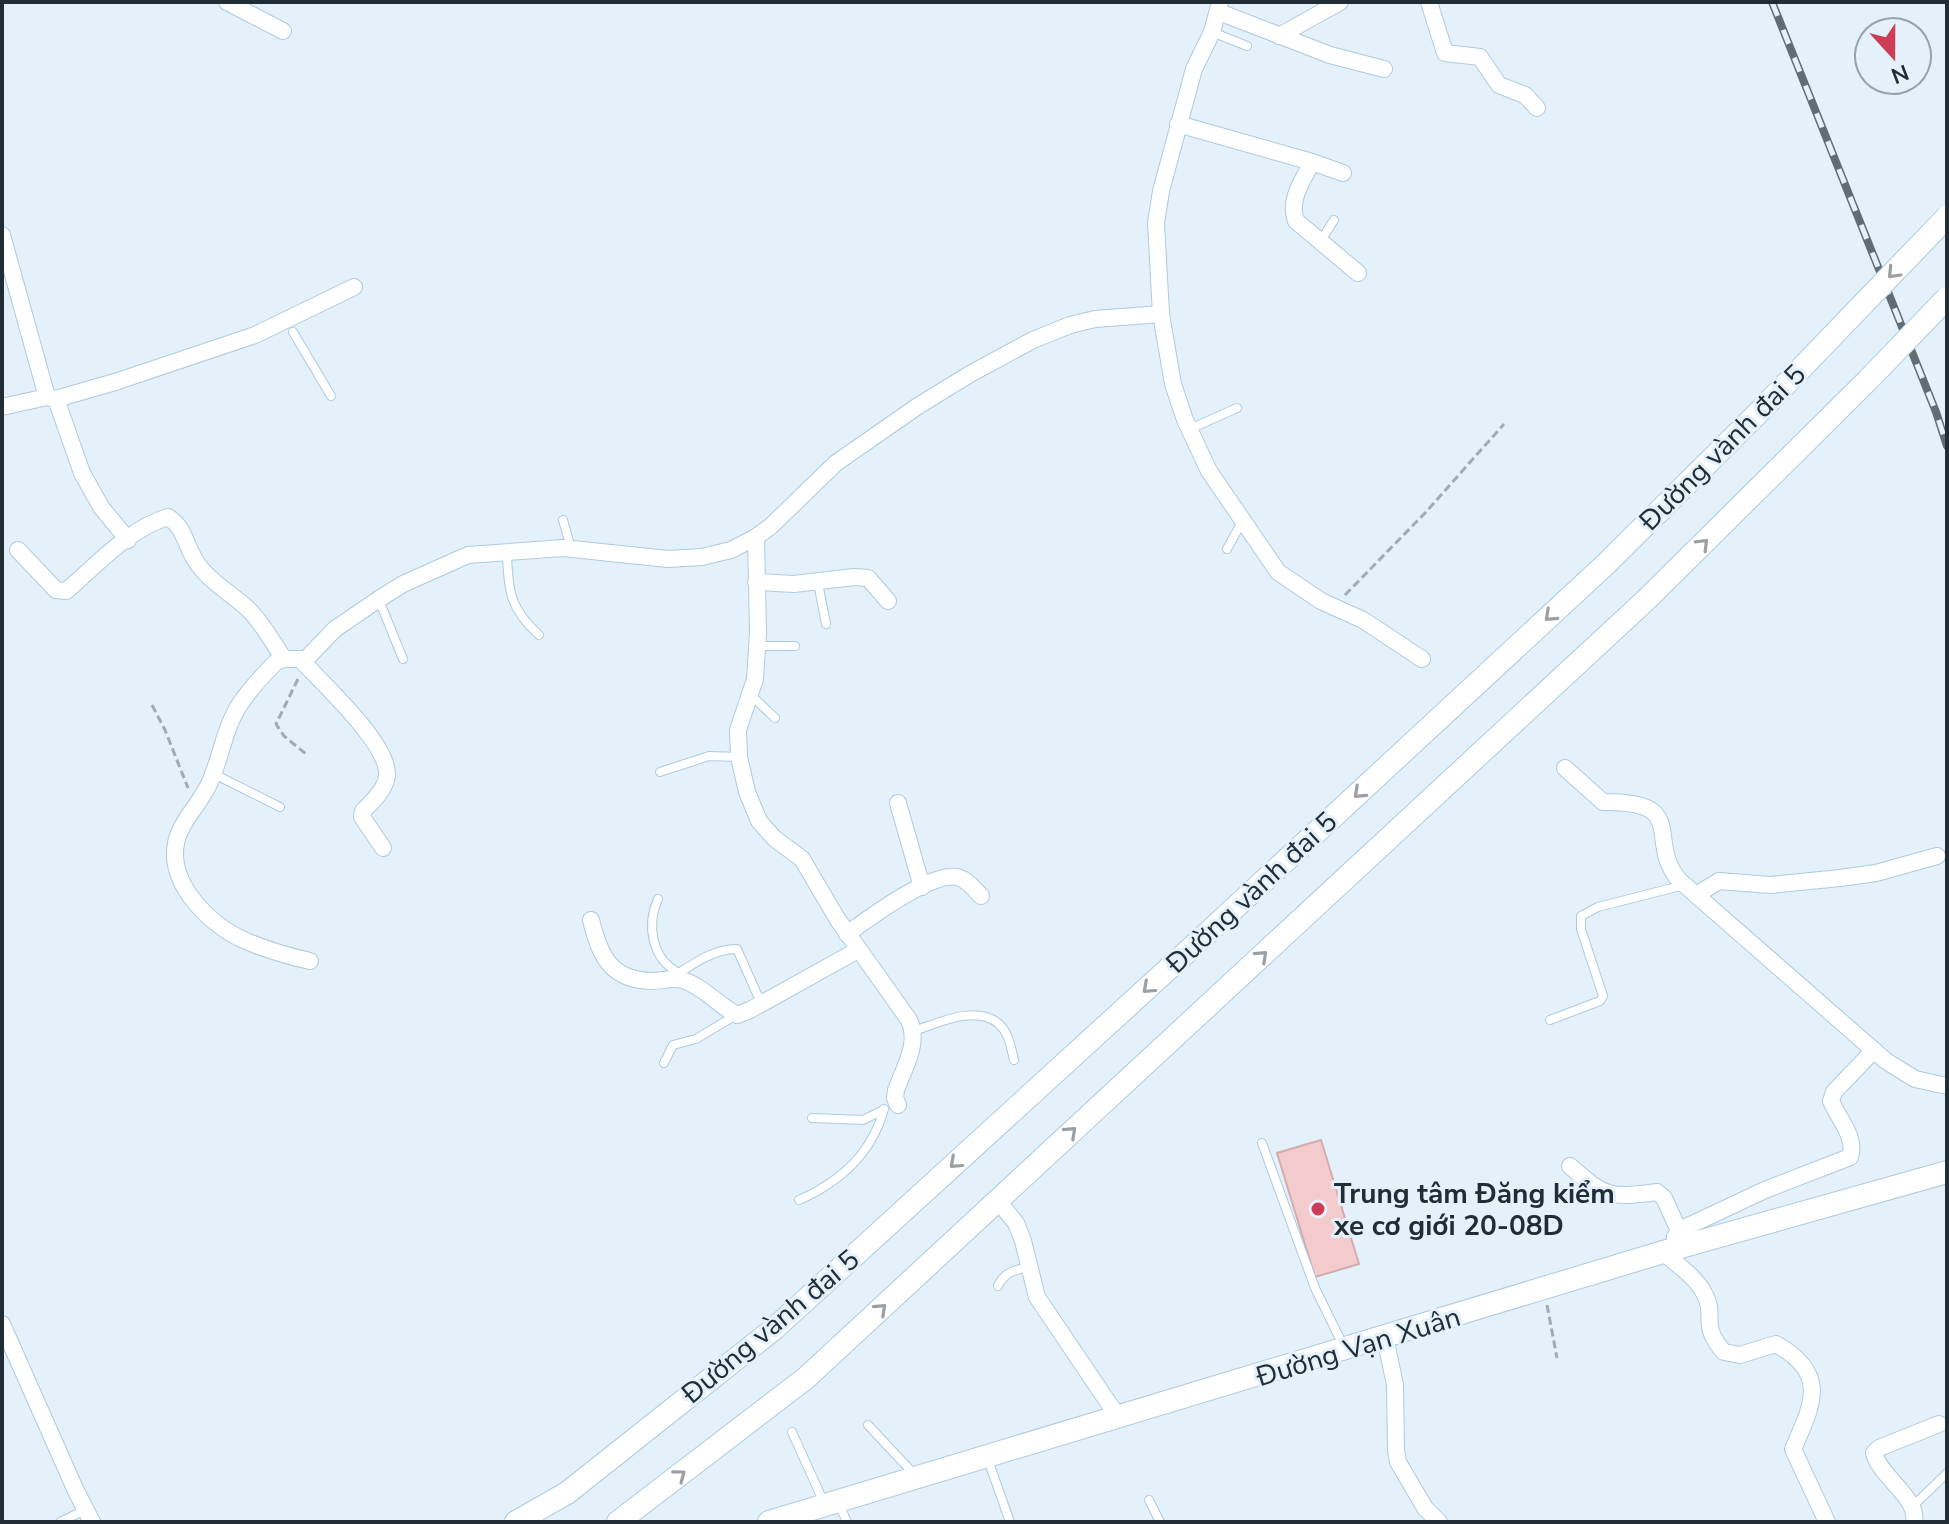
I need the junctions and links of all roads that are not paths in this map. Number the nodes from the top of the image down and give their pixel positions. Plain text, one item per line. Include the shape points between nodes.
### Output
1 (227, 2) edge
2 (1326, 2) edge
3 (1340, 2) edge
4 (1429, 2) edge
5 (1220, 7) edge
6 (1306, 21) junction
7 (283, 31) dead end
8 (1212, 32) junction
9 (1279, 36) junction
10 (1247, 46) dead end
11 (1384, 69) dead end
12 (1537, 108) dead end
13 (1178, 124) junction
14 (1312, 162) junction
15 (1343, 173) dead end
16 (1947, 217) edge
17 (1334, 220) dead end
18 (2, 235) edge
19 (1320, 242) junction
20 (1358, 273) dead end
21 (354, 287) dead end
22 (1947, 298) edge
23 (1161, 314) junction
24 (290, 325) junction
25 (331, 396) dead end
26 (52, 398) junction
27 (2, 407) edge
28 (1237, 408) dead end
29 (1190, 429) junction
30 (563, 520) dead end
31 (1243, 520) junction
32 (756, 537) junction
33 (128, 540) junction
34 (571, 549) junction
35 (1227, 549) dead end
36 (18, 550) dead end
37 (507, 553) junction
38 (756, 582) junction
39 (818, 583) junction
40 (379, 599) junction
41 (888, 601) dead end
42 (826, 624) dead end
43 (539, 635) dead end
44 (757, 646) junction
45 (795, 646) dead end
46 (403, 659) dead end
47 (1422, 659) dead end
48 (296, 661) junction
49 (750, 695) junction
50 (775, 718) dead end
51 (739, 757) junction
52 (1565, 768) dead end
53 (660, 772) dead end
54 (213, 774) junction
55 (898, 803) dead end
56 (280, 807) dead end
57 (383, 848) dead end
58 (1937, 856) dead end
59 (922, 887) junction
60 (1690, 890) junction
61 (981, 896) dead end
62 (658, 899) dead end
63 (591, 920) dead end
64 (847, 934) junction
65 (858, 950) junction
66 (310, 961) dead end
67 (674, 976) junction
68 (761, 1004) junction
69 (737, 1015) junction
70 (1550, 1020) dead end
71 (914, 1031) junction
72 (1874, 1050) junction
73 (1014, 1060) dead end
74 (664, 1063) dead end
75 (1947, 1086) edge
76 (893, 1104) junction
77 (812, 1118) dead end
78 (1262, 1143) dead end
79 (1570, 1166) dead end
80 (1947, 1172) edge
81 (799, 1200) dead end
82 (1003, 1207) dead end
83 (1673, 1242) junction
84 (1030, 1267) junction
85 (998, 1286) dead end
86 (2, 1324) edge
87 (1385, 1337) junction
88 (1346, 1349) junction
89 (1118, 1417) junction
90 (1939, 1424) dead end
91 (868, 1425) dead end
92 (792, 1432) dead end
93 (987, 1457) junction
94 (1947, 1473) edge
95 (917, 1478) junction
96 (1149, 1500) dead end
97 (836, 1510) edge
98 (1913, 1514) edge
99 (89, 1516) edge
100 (60, 1522) edge
101 (516, 1522) edge
102 (618, 1522) edge
103 (769, 1522) edge
104 (1010, 1522) edge
105 (1160, 1522) edge
106 (1439, 1522) edge
107 (1827, 1522) edge

1 - 7 street
2 - 6 lane
3 - 6 street
4 - 12 street via 1445,53 1480,57 1499,85 1525,95
5 - 8 street
5 - 9 street
6 - 9 street
8 - 10 lane
8 - 13 street via 1194,69
9 - 11 street
13 - 14 street
13 - 23 street via 1156,223
14 - 15 street
14 - 19 street via 1292,211
16 -> 101 main road, Đường vành đai 5, bridge via 1607,563 775,1328 567,1493
17 - 19 lane
18 - 26 street
19 - 20 street
21 - 24 street
102 -> 22 main road, Đường vành đai 5, bridge via 806,1378 1647,599
23 - 29 street via 1173,384
23 - 32 street via 1070,325 970,374 836,463
24 - 25 lane
24 - 26 street
26 - 27 street
26 - 33 street via 82,473
28 - 29 lane
29 - 31 street via 1209,471
30 - 34 lane
31 - 35 lane
31 - 47 street via 1278,572 1294,585 1363,620
32 - 34 street via 702,557 668,559
32 - 38 street
33 - 36 street via 66,591 56,590
33 - 48 street via 159,520 168,517 176,522 203,572 251,611
34 - 37 street
37 - 40 street via 456,559
37 - 43 lane via 512,601
38 - 39 street
38 - 44 street
39 - 41 street via 868,578
39 - 42 lane
40 - 46 lane
40 - 48 street
44 - 45 lane
44 - 49 street
48 - 54 street via 276,662 239,705
48 - 57 street via 354,716 385,763 385,784 362,817
49 - 50 lane
49 - 51 street via 738,730
51 - 53 lane via 709,756
51 - 64 street via 759,821 802,859
52 - 60 street via 1603,802 1628,801 1651,810 1664,832 1673,873
54 - 56 lane
54 - 66 street via 177,839 177,871 190,897 243,940
55 - 59 street
58 - 60 street via 1840,878 1770,885 1719,881
59 - 61 street via 952,876 962,878
59 - 64 street
60 - 70 lane via 1598,907 1581,916 1603,996
60 - 72 street
62 - 67 lane via 650,916 656,952
63 - 67 street via 598,949 620,974 640,980
64 - 65 street
65 - 68 street
65 - 71 street
67 - 68 lane via 702,959 737,949
67 - 69 street
68 - 69 street
69 - 74 lane via 706,1034 673,1045
71 - 73 lane via 969,1015 986,1016 1008,1037
71 - 76 street
72 - 75 street via 1915,1079
72 - 83 street via 1831,1101 1849,1135 1850,1157 1765,1190
76 - 77 lane via 863,1120
76 - 81 lane via 868,1148 836,1180
78 - 88 lane via 1315,1288
79 - 83 street via 1609,1195 1657,1192 1664,1198
80 - 83 main road, Đường Vạn Xuân
82 - 84 street via 1020,1232
83 - 87 main road, Đường Vạn Xuân via 1543,1290
83 - 107 street via 1704,1292 1708,1329 1724,1352 1740,1355 1776,1344 1811,1378 1808,1416 1793,1449
84 - 85 lane via 1007,1273
84 - 89 street via 1037,1297
86 - 99 street
87 - 88 main road, Đường Vạn Xuân
87 - 106 street via 1395,1385 1398,1462
88 - 89 main road, Đường Vạn Xuân
89 - 93 main road, Đường Vạn Xuân
90 - 98 street via 1874,1453
91 - 95 lane
92 - 97 lane
93 - 95 main road, Đường Vạn Xuân
93 - 104 lane
94 - 98 lane
95 - 97 main road, Đường Vạn Xuân
96 - 105 lane
97 - 103 main road, Đường Vạn Xuân
99 - 100 lane

